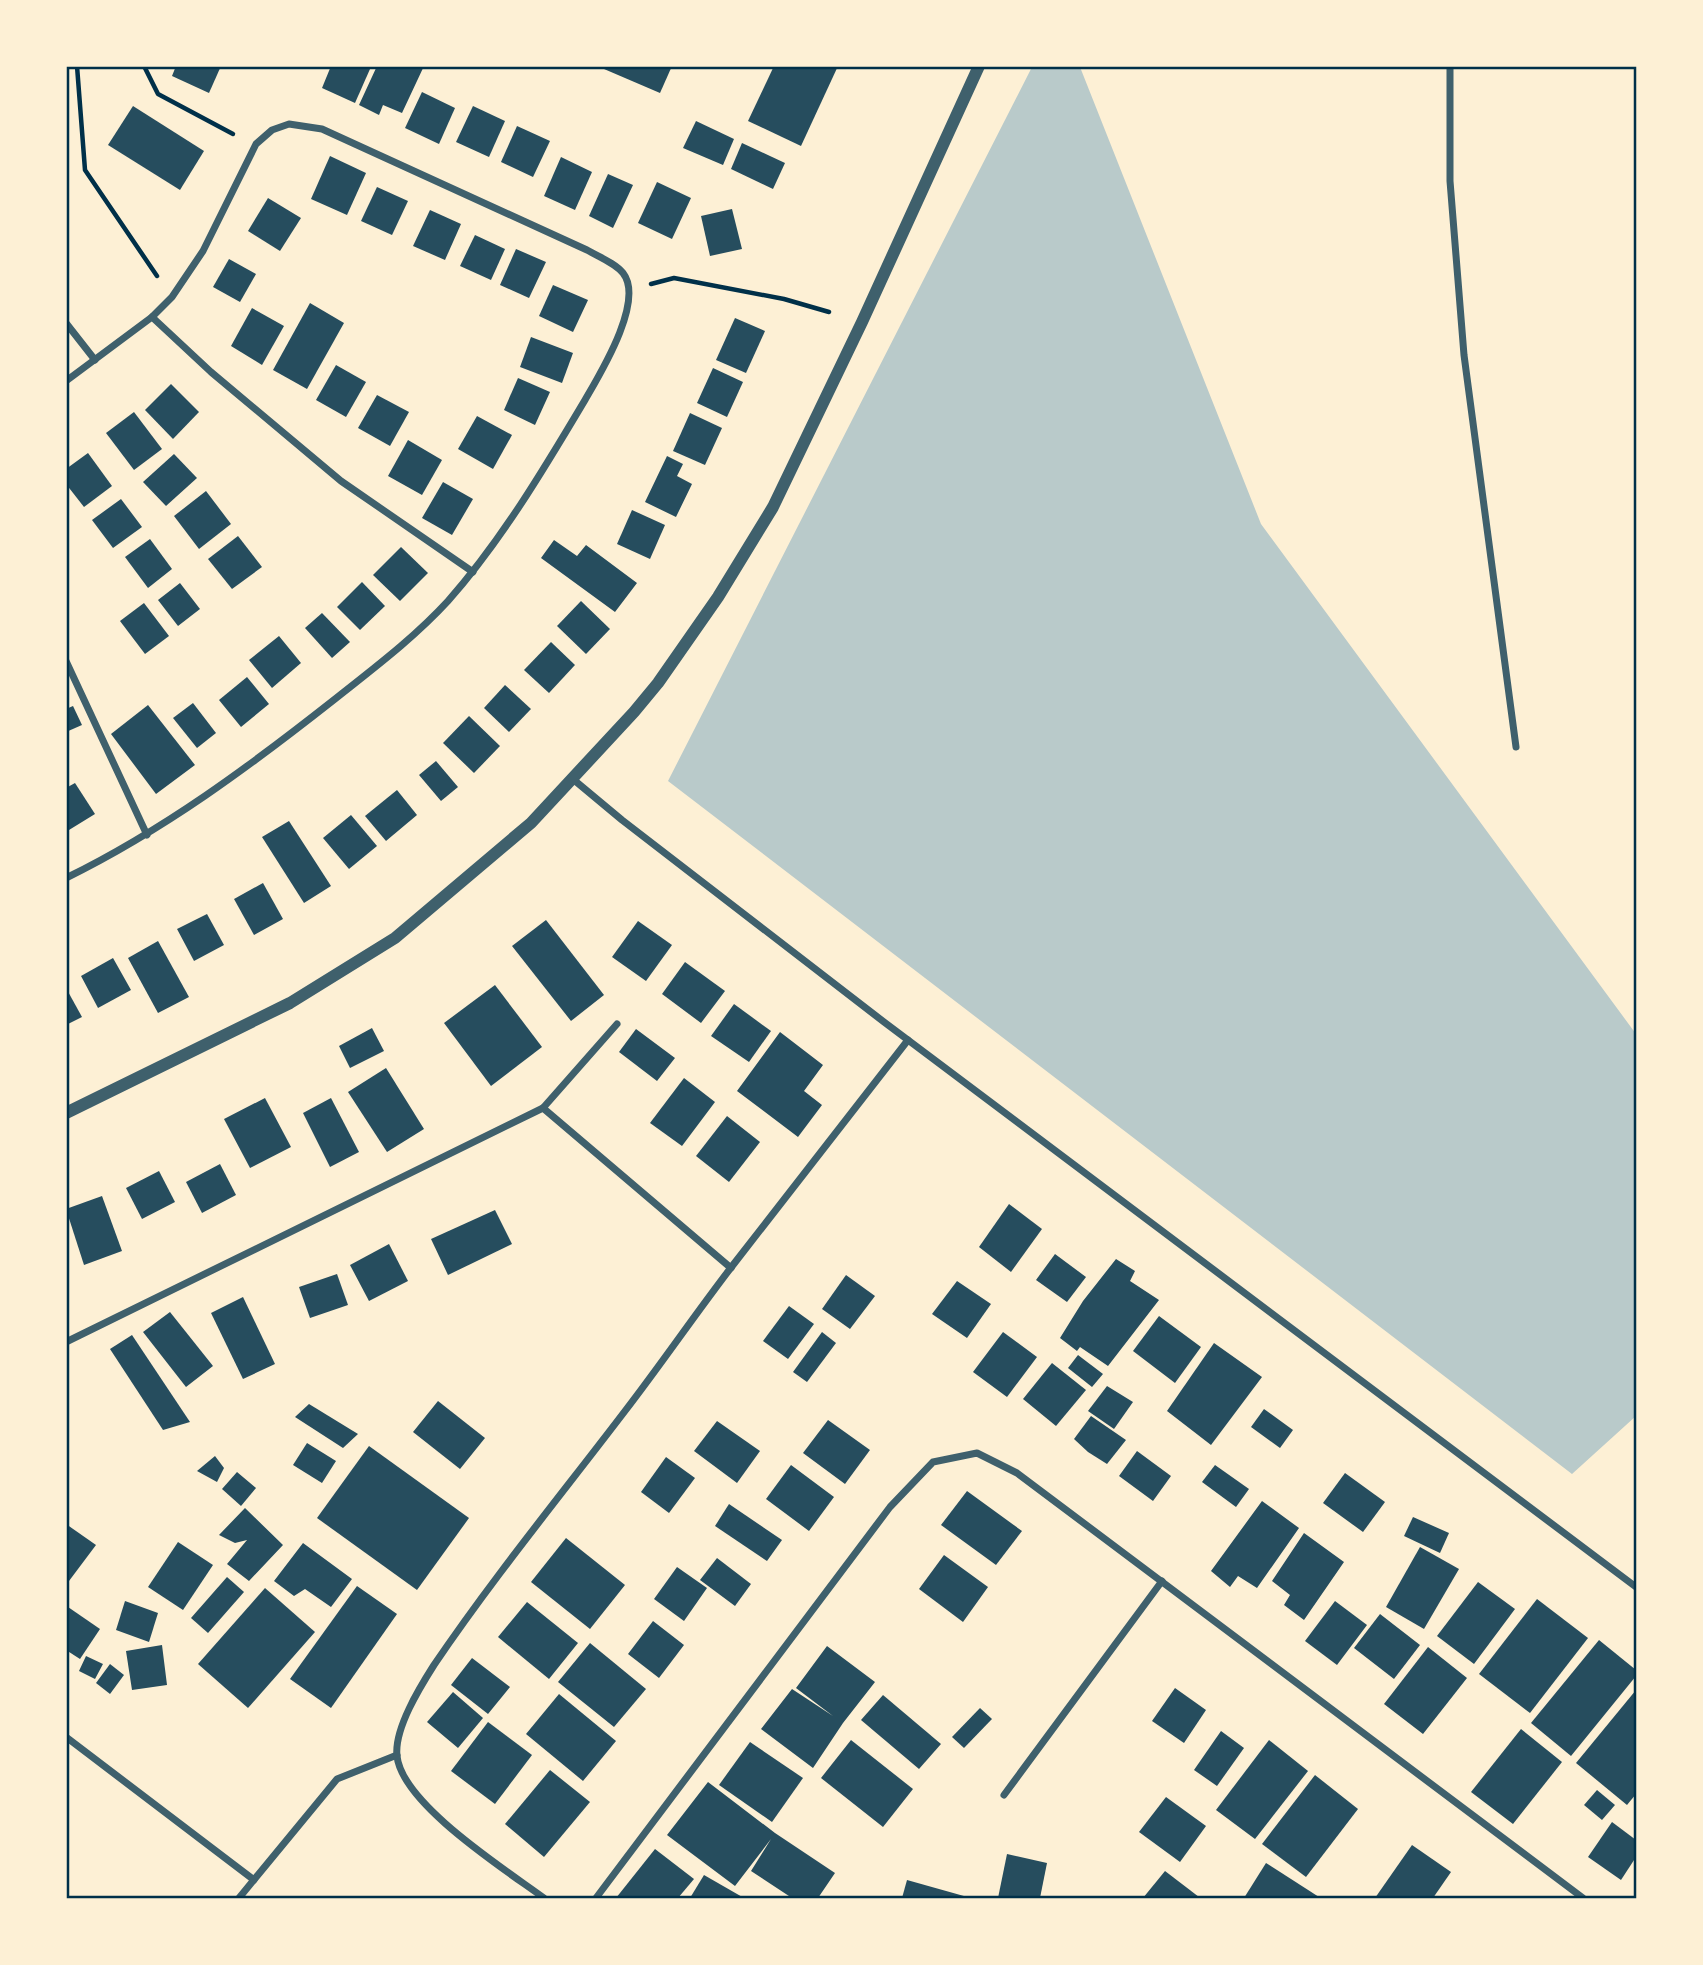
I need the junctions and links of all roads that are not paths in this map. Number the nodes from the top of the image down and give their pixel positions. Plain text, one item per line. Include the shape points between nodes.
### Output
1 (979, 66) edge
2 (1450, 66) edge
3 (152, 317) junction
4 (66, 323) edge
5 (95, 360) junction
6 (66, 382) edge
7 (473, 572) junction
8 (66, 661) edge
9 (1516, 747) dead end
10 (573, 780) junction
11 (147, 835) junction
12 (66, 878) edge
13 (617, 1024) dead end
14 (908, 1040) junction
15 (543, 1108) junction
16 (66, 1113) edge
17 (731, 1268) junction
18 (66, 1342) edge
19 (1162, 1581) junction
20 (1636, 1587) edge
21 (66, 1737) edge
22 (397, 1755) junction
23 (1004, 1795) dead end
24 (254, 1880) junction
25 (239, 1899) edge
26 (544, 1899) edge
27 (596, 1899) edge
28 (1583, 1899) edge

1 - 10 street via 773,507 733,576 658,683
2 - 9 street via 1450,181 1464,355
3 - 5 street
3 - 7 street via 341,481
3 - 7 street via 172,297 203,251 256,144 272,130 289,124 322,130 613,264 624,274 629,289 621,331 548,464
4 - 5 street
5 - 6 street
7 - 11 street via 422,628 388,657 283,740
8 - 11 street
10 - 14 street
10 - 16 street via 425,915 359,962 290,1003
11 - 12 street
13 - 15 street
14 - 17 street
14 - 20 street
15 - 17 street
15 - 18 street
17 - 22 street via 434,1666 412,1702 400,1731
19 - 23 street
19 - 27 street via 1017,1473 977,1453 933,1462 890,1507
19 - 28 street
21 - 24 street
22 - 24 street via 337,1779
22 - 26 street via 410,1786 432,1810
24 - 25 street

